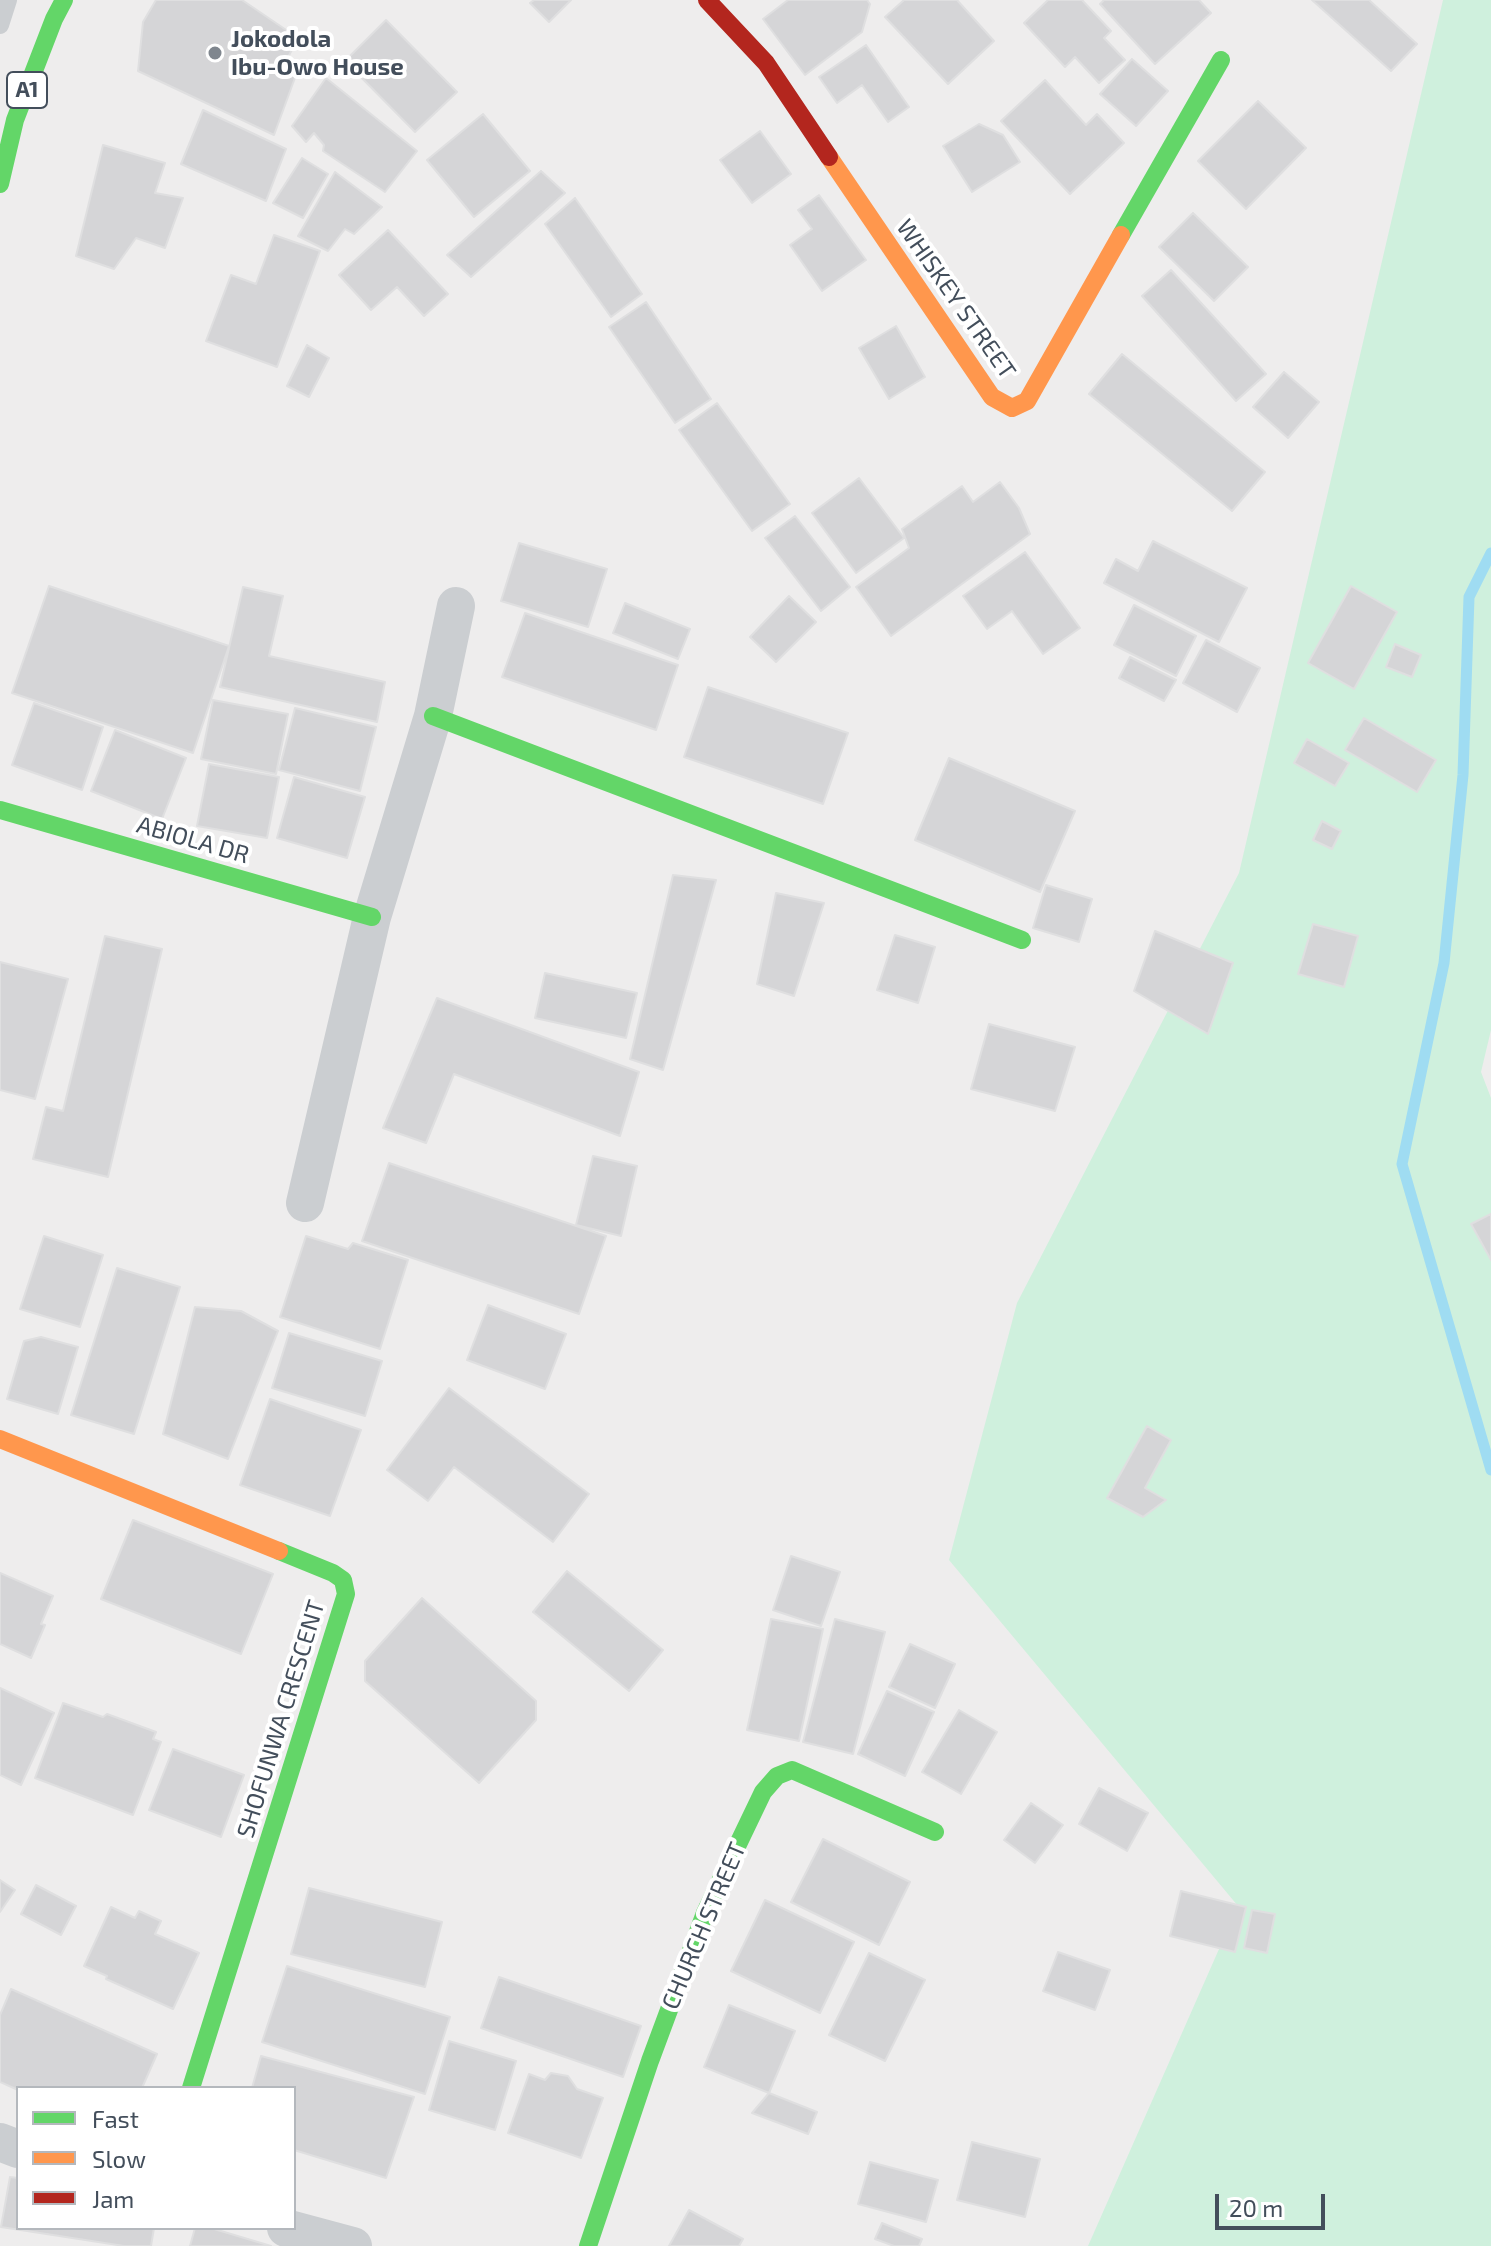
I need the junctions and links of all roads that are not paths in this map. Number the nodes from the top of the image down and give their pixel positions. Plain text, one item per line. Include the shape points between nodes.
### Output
1 (8, 0) edge
2 (64, 0) edge
3 (707, 0) edge
4 (0, 25) edge
5 (1221, 60) dead end
6 (0, 184) edge
7 (456, 606) dead end
8 (433, 716) junction
9 (0, 810) edge
10 (372, 917) junction
11 (1022, 940) dead end
12 (305, 1203) dead end
13 (0, 1439) edge
14 (935, 1832) dead end
15 (192, 2086) edge
16 (293, 2230) edge
17 (353, 2246) edge
18 (588, 2246) edge

1 - 4 lane
2 - 6 main road, A1 via 15,120
3 - 5 main road, WHISKEY STREET via 766,63 992,397 1012,408 1027,401
7 - 8 street
8 - 10 street
8 - 11 main road
9 - 10 main road, ABIOLA DR
10 - 12 street
13 - 15 main road, SHOFUNWA CRESCENT via 343,1580 346,1594
14 - 18 main road, CHURCH STREET via 792,1770 777,1776 763,1792 705,1913
16 - 17 street

